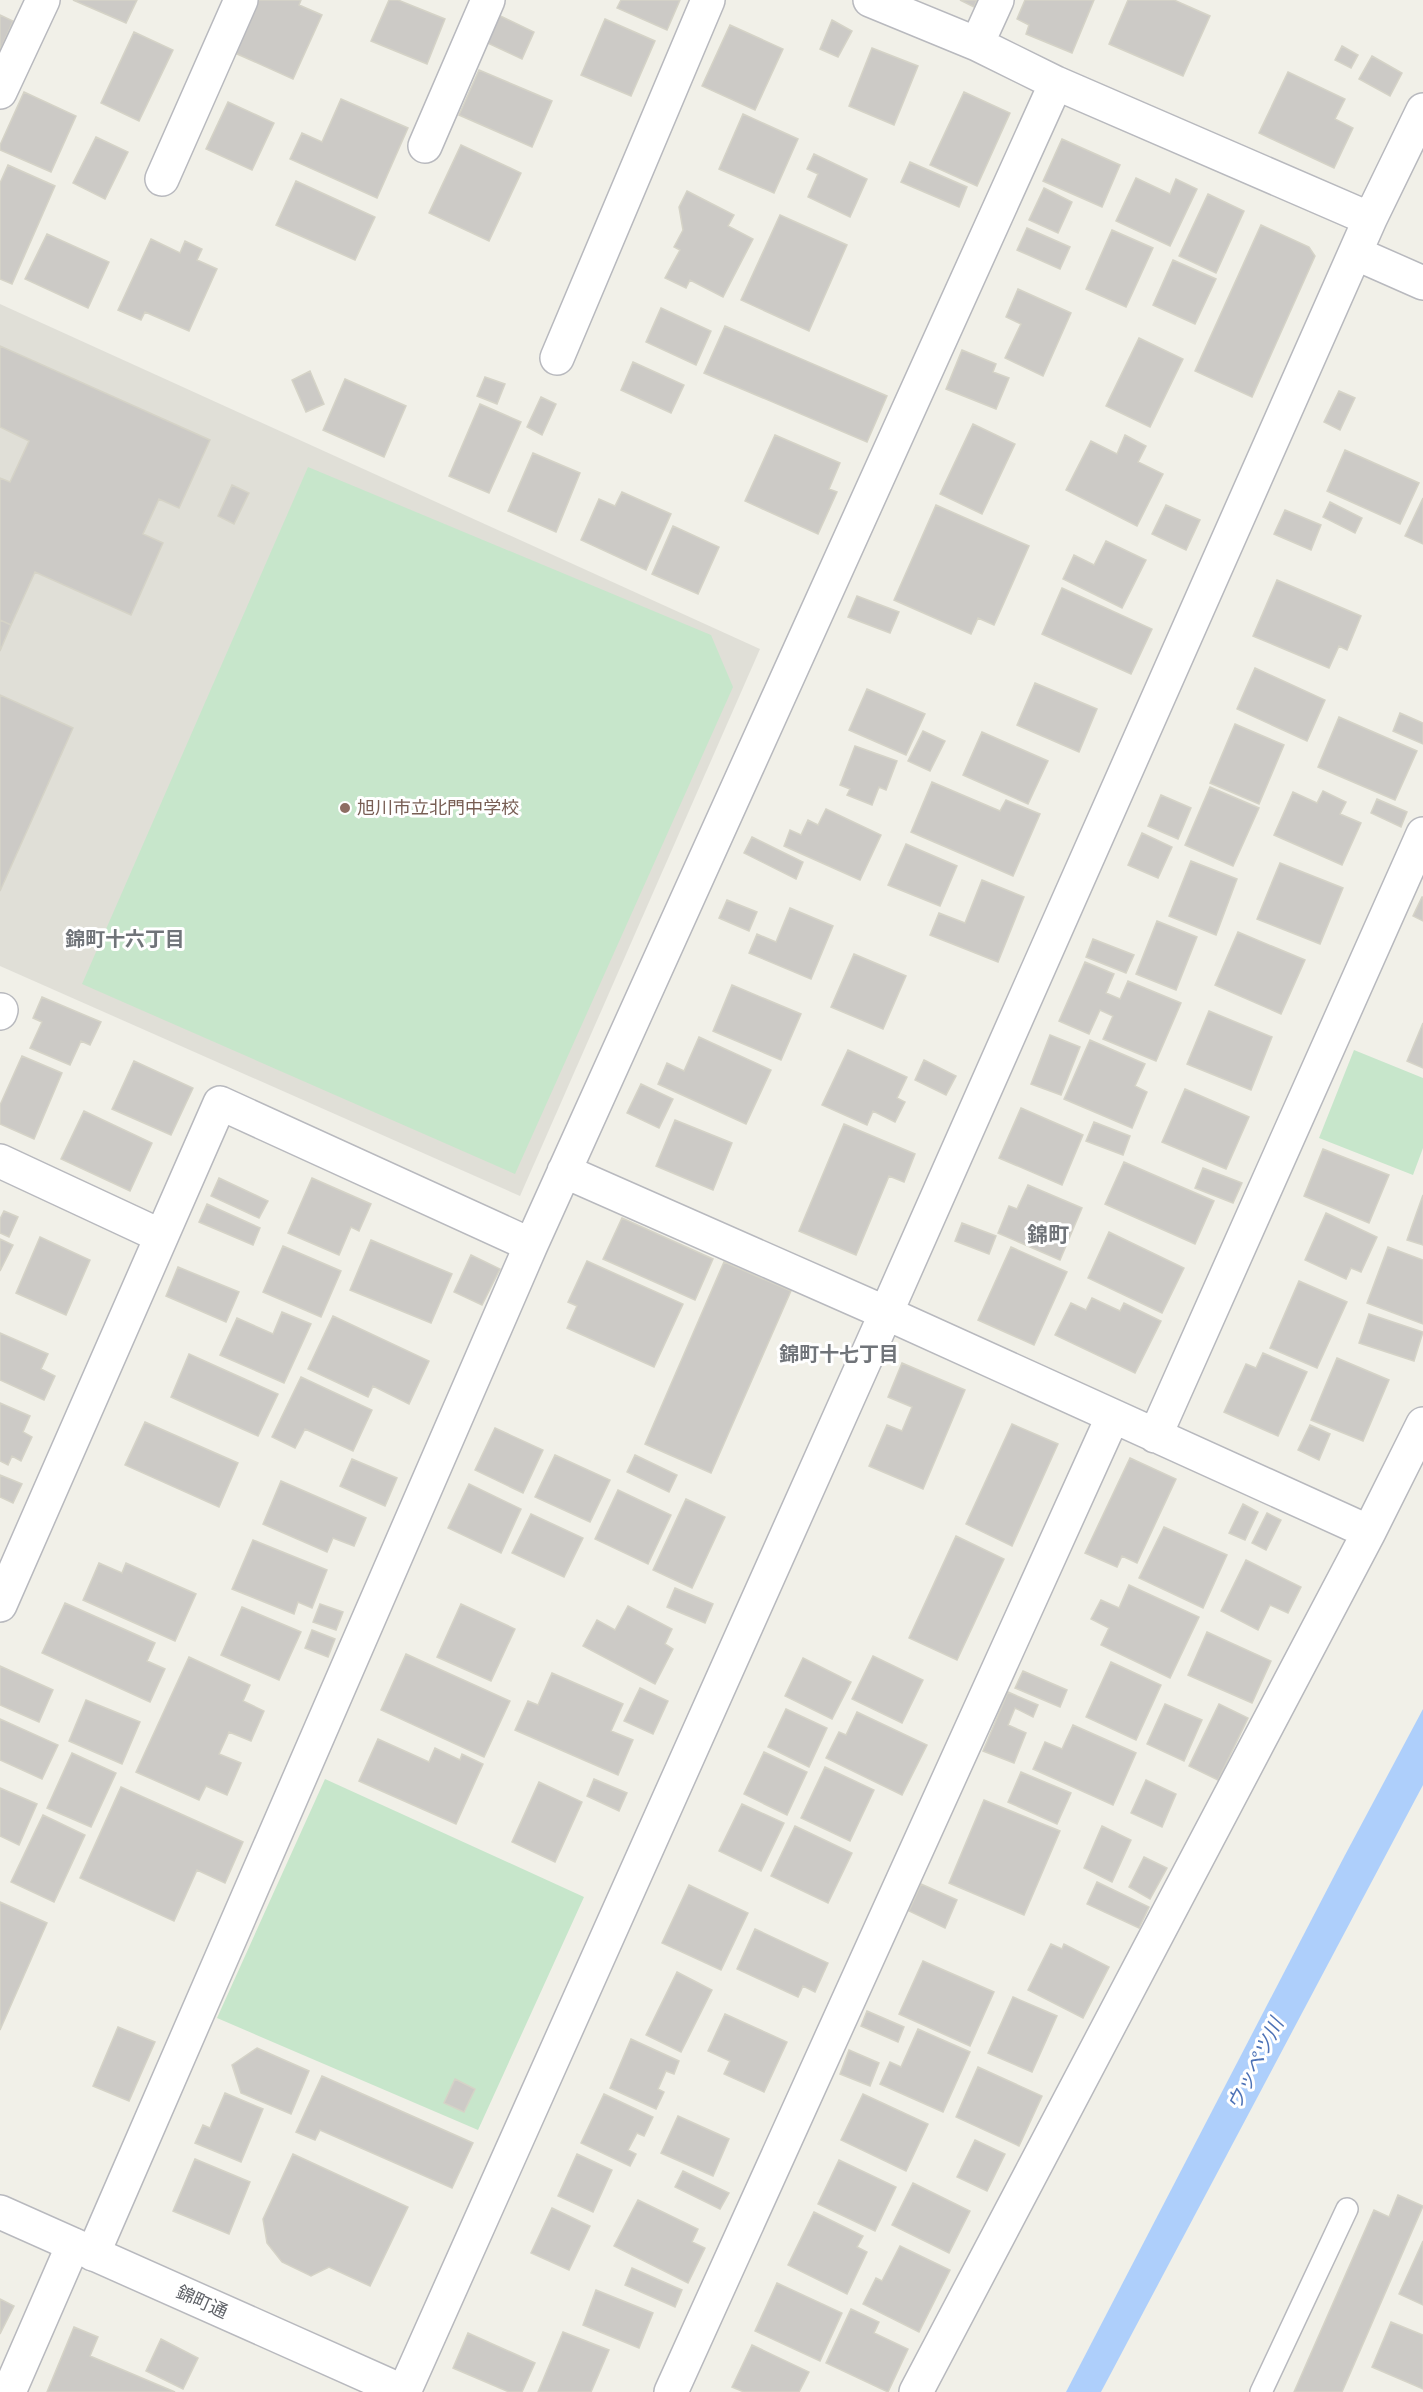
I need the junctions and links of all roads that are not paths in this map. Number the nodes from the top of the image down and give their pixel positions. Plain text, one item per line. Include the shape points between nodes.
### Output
1 (43, 0) edge
2 (241, 0) edge
3 (488, 0) edge
4 (708, 0) edge
5 (870, 0) edge
6 (997, 0) edge
7 (977, 44) junction
8 (1056, 83) junction
9 (0, 92) edge
10 (1423, 110) edge
11 (425, 146) dead end
12 (162, 179) dead end
13 (1370, 219) junction
14 (1355, 253) junction
15 (1423, 283) edge
16 (557, 357) dead end
17 (1423, 834) edge
18 (0, 1161) edge
19 (564, 1171) junction
20 (161, 1236) junction
21 (531, 1245) junction
22 (886, 1313) junction
23 (1113, 1416) junction
24 (1423, 1424) edge
25 (1155, 1436) junction
26 (1369, 1532) junction
27 (0, 1605) edge
28 (1347, 2209) dead end
29 (0, 2212) edge
30 (83, 2249) junction
31 (9, 2392) edge
32 (404, 2392) edge
33 (671, 2392) edge
34 (916, 2392) edge
35 (1261, 2392) edge

1 - 9 street
2 - 12 street
3 - 11 street
4 - 16 street
5 - 7 street
6 - 7 street
7 - 8 street
8 - 13 street
8 - 19 street
10 - 13 street
13 - 14 street
14 - 15 street
14 - 22 street
17 - 25 street
18 - 20 street
19 - 21 street
19 - 22 street
20 - 21 street via 220,1102
20 - 27 street
21 - 30 street
22 - 23 street
22 - 32 street
23 - 25 street
23 - 33 street
24 - 26 street
25 - 26 street
26 - 34 street
28 - 35 lane
29 - 30 street, 錦町通
30 - 31 street
30 - 32 street, 錦町通

